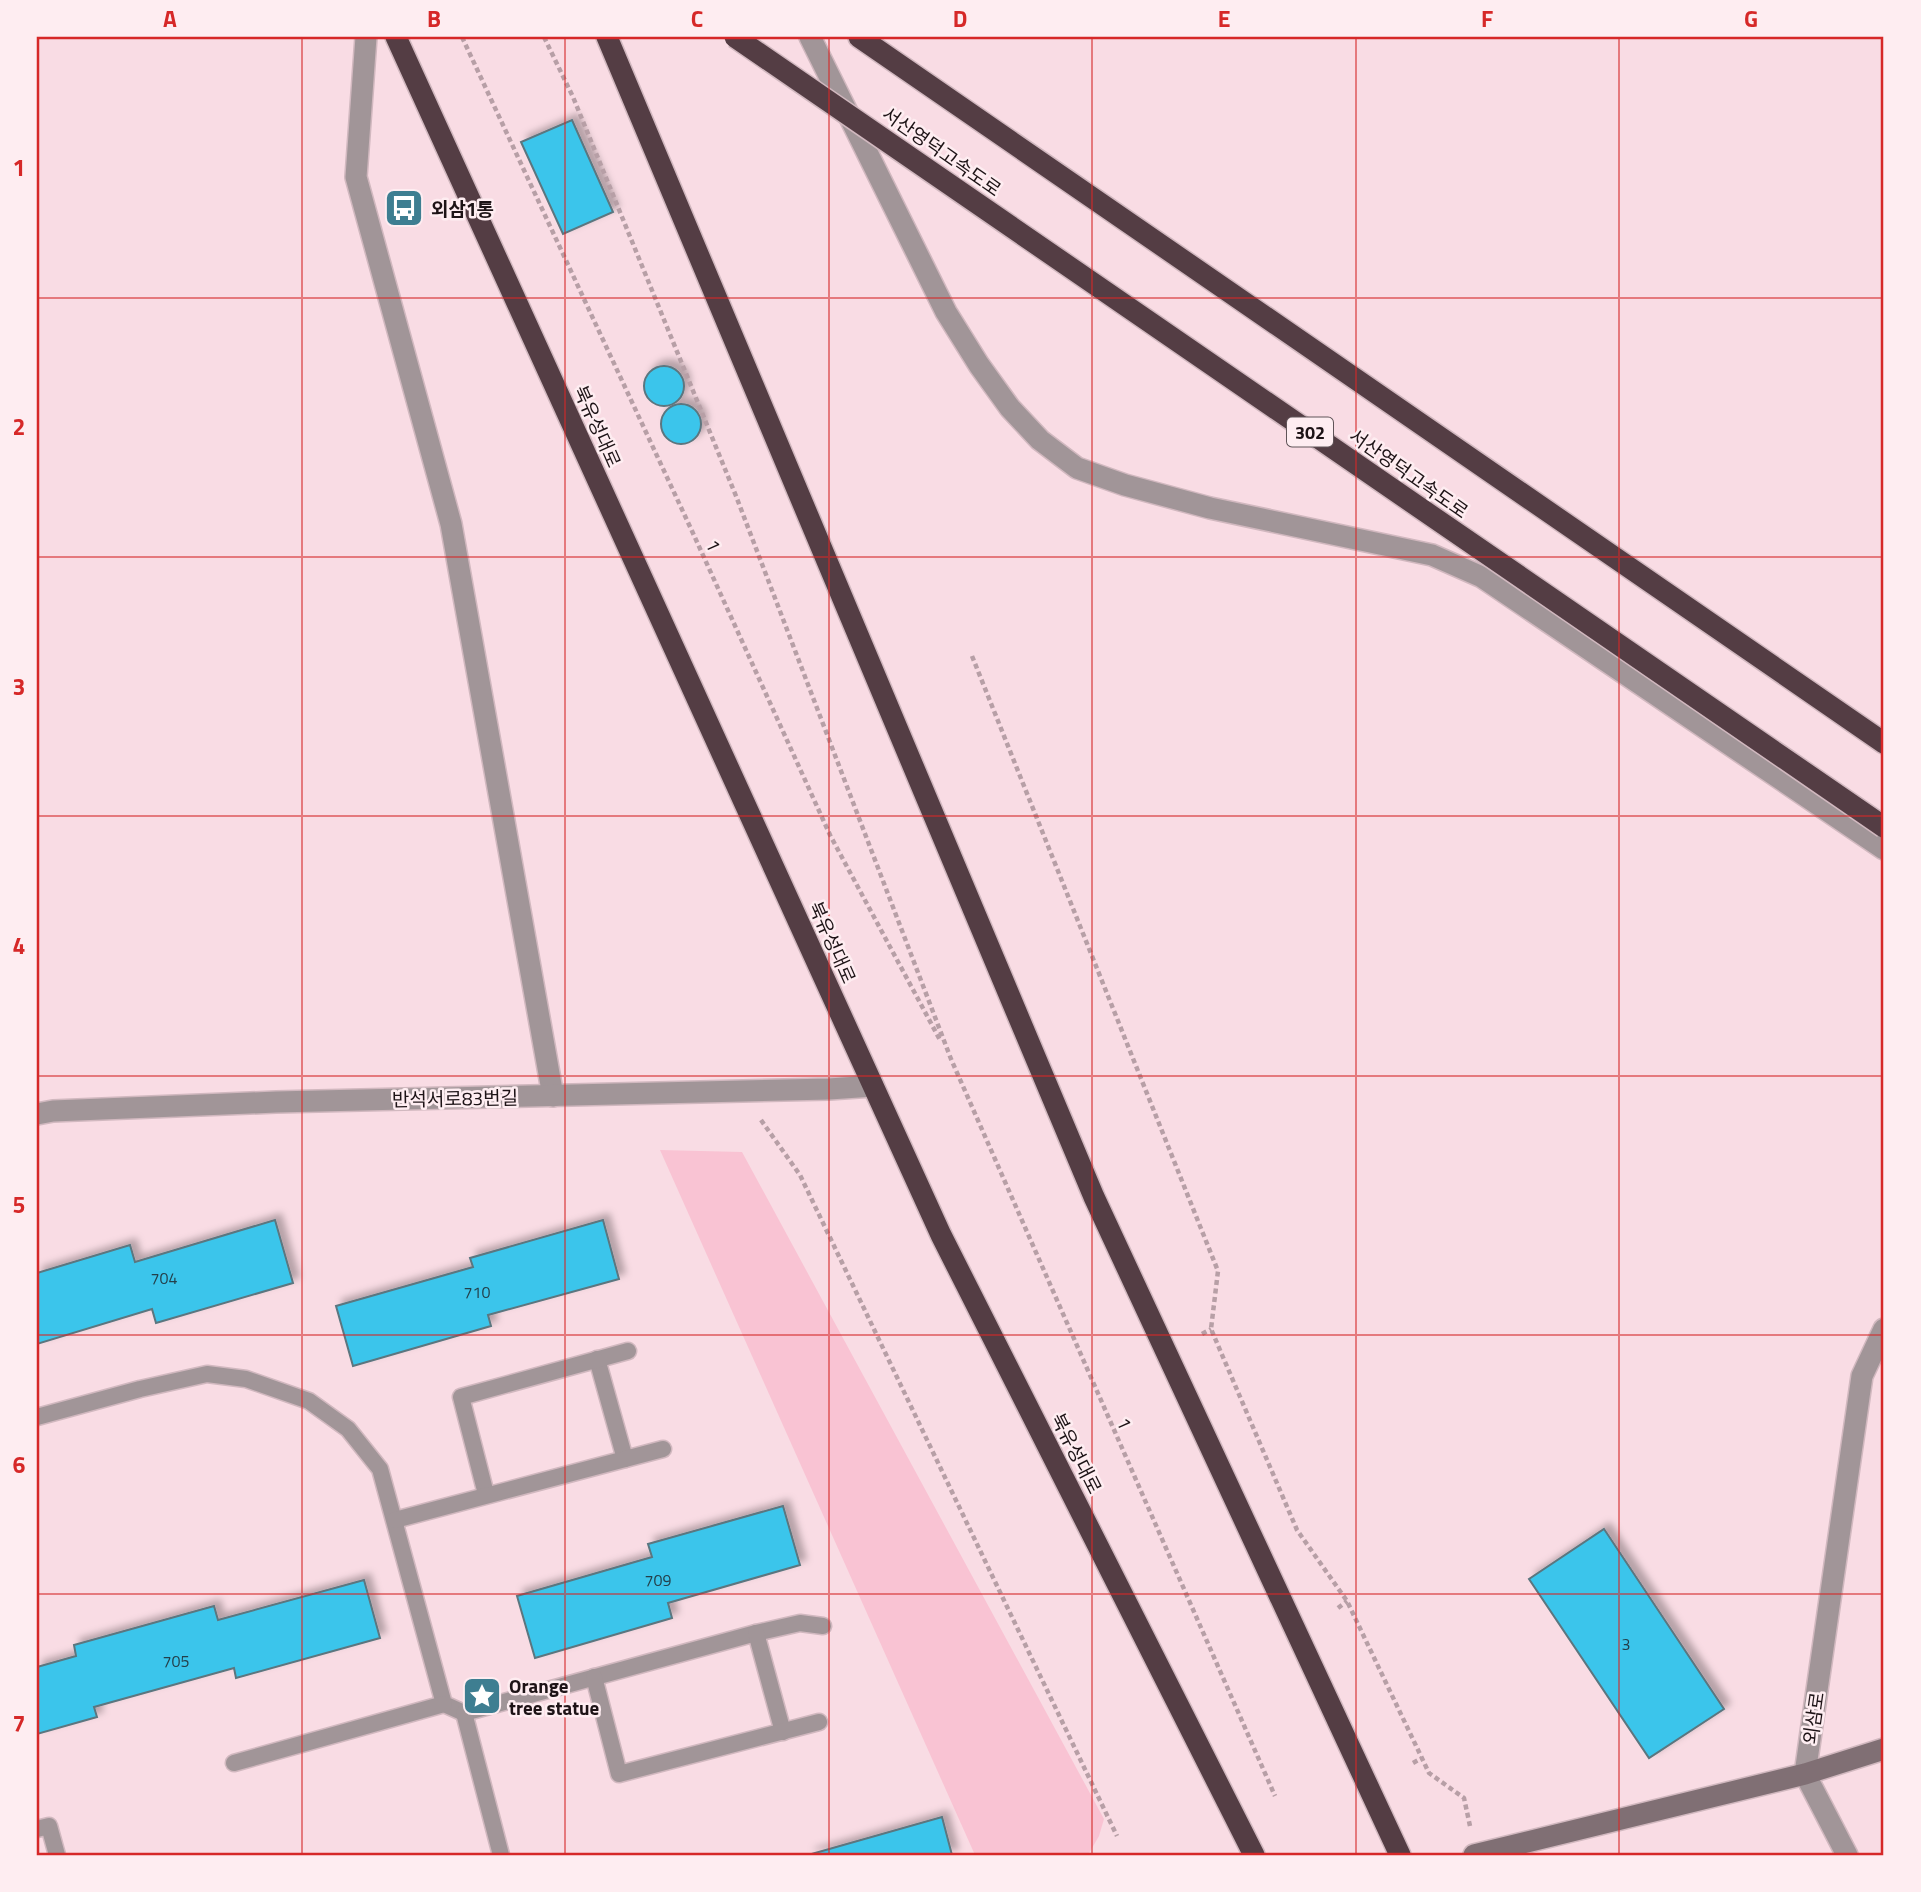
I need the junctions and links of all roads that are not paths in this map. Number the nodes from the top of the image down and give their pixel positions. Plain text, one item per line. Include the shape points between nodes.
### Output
1 (366, 37) edge
2 (396, 37) edge
3 (607, 37) edge
4 (735, 37) edge
5 (810, 37) edge
6 (859, 37) edge
7 (1884, 743) edge
8 (1884, 827) edge
9 (1884, 849) edge
10 (873, 1086) junction
11 (553, 1096) junction
12 (37, 1114) edge
13 (1884, 1329) edge
14 (628, 1351) dead end
15 (597, 1359) junction
16 (37, 1417) edge
17 (663, 1449) dead end
18 (625, 1459) junction
19 (486, 1494) junction
20 (395, 1520) junction
21 (822, 1626) dead end
22 (756, 1633) junction
23 (594, 1677) junction
24 (444, 1703) junction
25 (464, 1713) junction
26 (819, 1722) dead end
27 (783, 1732) junction
28 (1884, 1749) edge
29 (234, 1763) dead end
30 (1805, 1773) junction
31 (37, 1829) edge
32 (57, 1855) edge
33 (501, 1855) edge
34 (1254, 1855) edge
35 (1400, 1855) edge
36 (1475, 1855) edge
37 (1847, 1855) edge

1 - 11 street via 356,177 451,524
2 - 10 highway, 북유성대로
3 - 35 highway via 1094,1197
4 - 8 highway, 서산영덕고속도로 / 302, bridge
5 - 9 street via 946,312 1010,408 1040,440 1077,468 1210,508 1432,555 1482,577
6 - 7 highway
10 - 11 street, 반석서로83번길
10 - 34 highway, 북유성대로 via 940,1235
11 - 12 street, 반석서로83번길 via 276,1102
13 - 30 street, 외삼로 via 1862,1376
14 - 15 lane
15 - 18 lane
15 - 19 lane via 461,1397
16 - 20 lane via 207,1374 246,1379 309,1401 348,1429 380,1469
17 - 18 lane
18 - 19 lane
19 - 20 lane
20 - 24 lane
21 - 22 lane via 800,1623
22 - 23 lane
22 - 27 lane
23 - 25 lane
23 - 27 lane via 619,1774
24 - 25 lane
24 - 29 lane
25 - 33 lane
26 - 27 lane
28 - 30 street
30 - 36 street
30 - 37 street
31 - 32 lane via 49,1826

